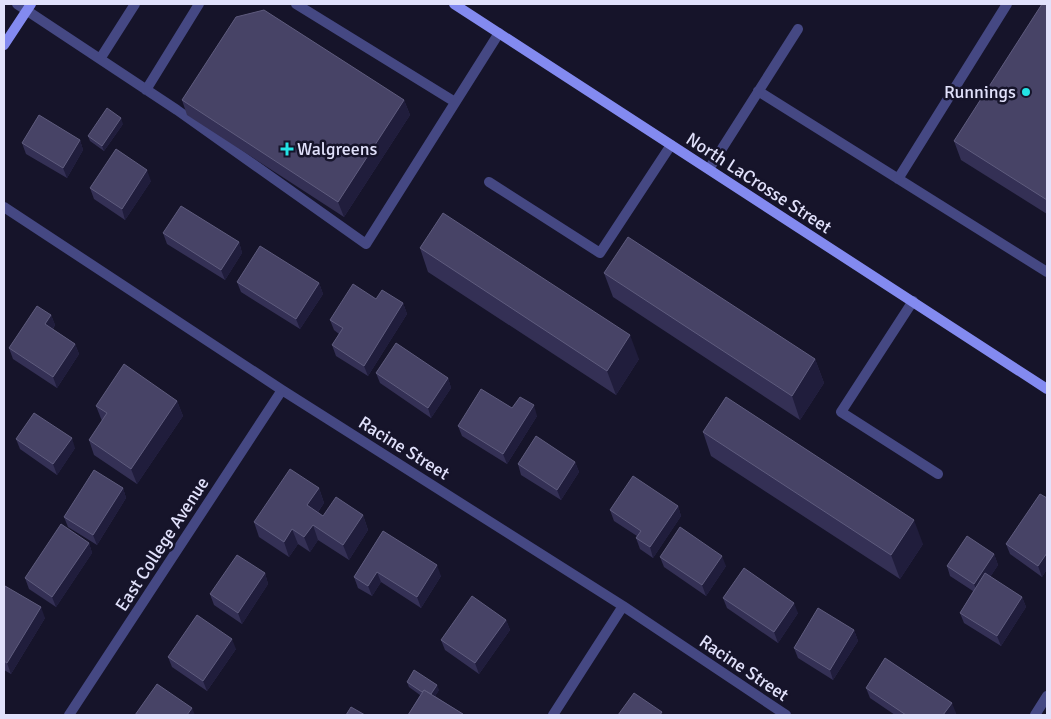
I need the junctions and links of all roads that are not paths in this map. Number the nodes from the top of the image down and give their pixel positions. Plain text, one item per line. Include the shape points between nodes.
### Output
1 (17, 4) edge
2 (136, 4) edge
3 (199, 4) edge
4 (296, 4) edge
5 (454, 4) edge
6 (1007, 4) edge
7 (29, 7) edge
8 (798, 29) dead end
9 (499, 33) junction
10 (4, 45) edge
11 (100, 59) junction
12 (146, 90) junction
13 (758, 91) junction
14 (455, 102) junction
15 (671, 145) junction
16 (709, 169) junction
17 (898, 179) junction
18 (489, 182) dead end
19 (4, 207) edge
20 (1047, 272) edge
21 (913, 302) junction
22 (1047, 389) edge
23 (282, 390) junction
24 (938, 474) dead end
25 (623, 606) junction
26 (1047, 696) edge
27 (69, 715) edge
28 (553, 715) edge
29 (786, 715) edge
30 (1035, 715) edge

1 - 7 street
2 - 11 street
3 - 12 street
4 - 14 street
5 - 9 main road, North LaCrosse Street
6 - 17 street
7 - 10 main road
7 - 11 street
8 - 13 street
9 - 14 street
9 - 15 main road, North LaCrosse Street
11 - 12 street
12 - 14 street via 366,244
13 - 16 street
13 - 17 street
15 - 16 main road, North LaCrosse Street
15 - 18 street via 600,253
16 - 21 main road, North LaCrosse Street
17 - 20 street
19 - 23 street, Racine Street
21 - 22 main road, North LaCrosse Street
21 - 24 street via 841,412
23 - 25 street, Racine Street
23 - 27 street, East College Avenue
25 - 28 street
25 - 29 street, Racine Street
26 - 30 street

